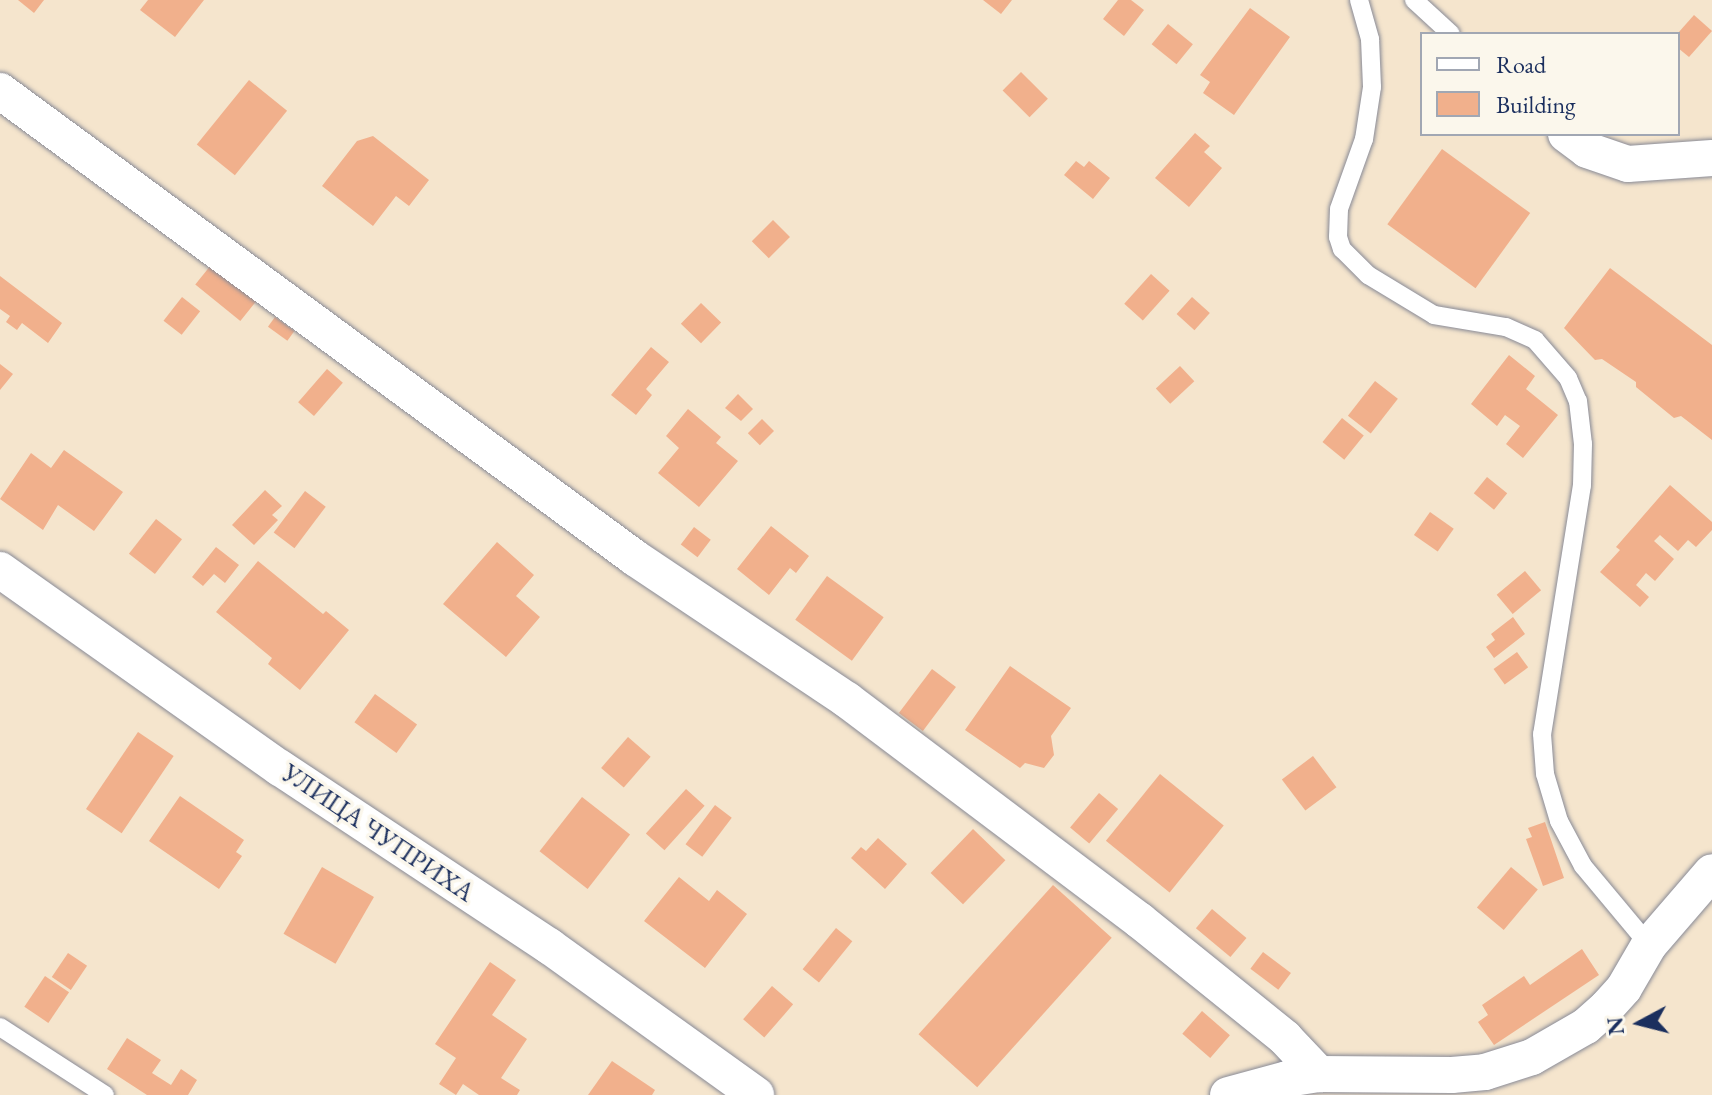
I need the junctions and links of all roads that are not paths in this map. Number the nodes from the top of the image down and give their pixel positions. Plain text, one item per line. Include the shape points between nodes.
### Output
1 (1359, 0) edge
2 (1414, 0) edge
3 (1449, 32) edge
4 (0, 91) edge
5 (1569, 136) edge
6 (1712, 158) edge
7 (0, 570) edge
8 (1712, 872) edge
9 (1649, 945) junction
10 (0, 1027) edge
11 (1319, 1074) junction
12 (105, 1095) edge
13 (756, 1095) edge
14 (1228, 1095) edge

1 - 9 lane via 1370,39 1372,87 1364,139 1339,209 1342,249 1368,275 1434,315 1506,327 1535,340 1568,378 1578,401 1582,485 1542,734 1545,774 1559,821 1583,866
2 - 3 lane
4 - 11 street via 635,558 847,700 1139,920 1285,1038
5 - 6 street via 1596,155 1628,164
7 - 13 street, УЛИЦА ЧУПРИХА via 280,768 549,946
8 - 9 street
9 - 11 street via 1607,1007 1586,1026 1532,1057 1485,1072 1452,1075
10 - 12 lane
11 - 14 street

